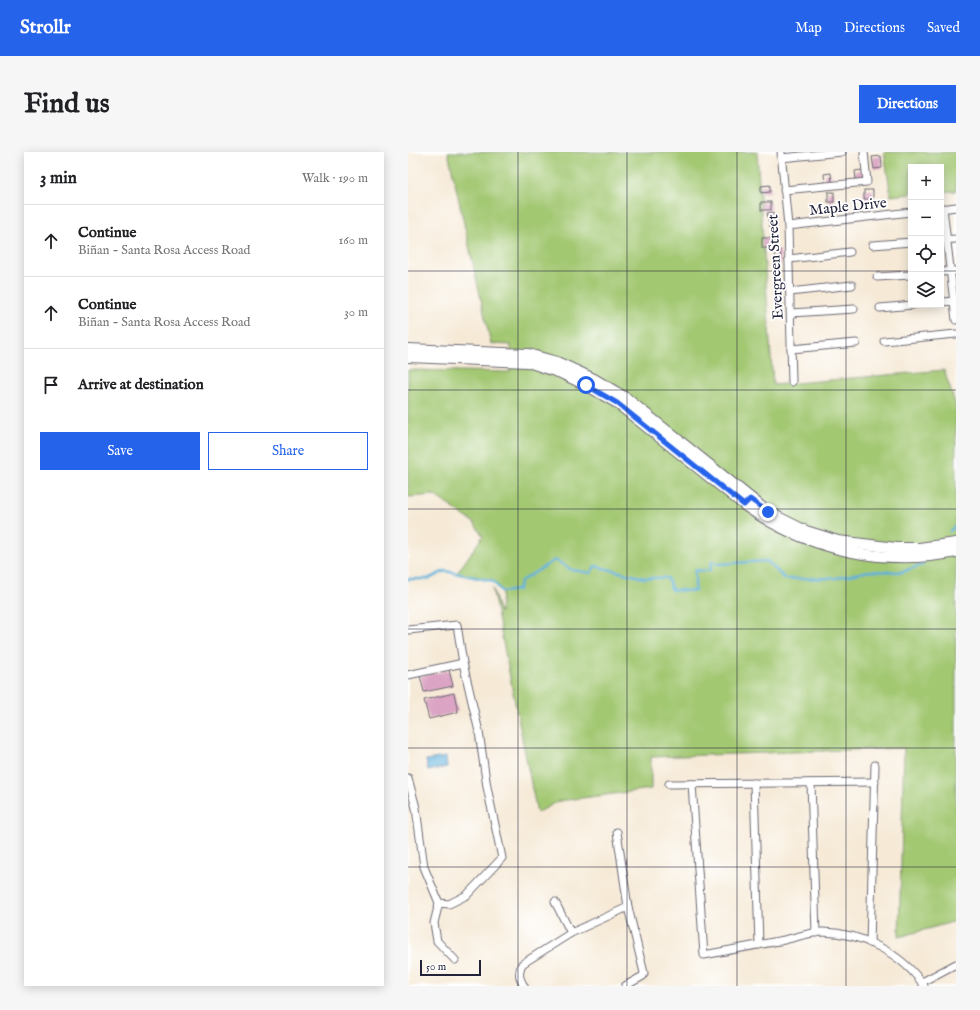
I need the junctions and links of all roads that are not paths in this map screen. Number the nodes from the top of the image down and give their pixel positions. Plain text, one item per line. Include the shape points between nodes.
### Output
1 (842, 152) edge
2 (864, 152) edge
3 (781, 155) edge
4 (784, 190) junction
5 (956, 207) edge
6 (944, 209) edge
7 (908, 212) edge
8 (788, 226) junction
9 (956, 239) edge
10 (944, 240) edge
11 (908, 242) edge
12 (874, 245) dead end
13 (850, 252) dead end
14 (789, 258) junction
15 (953, 271) edge
16 (908, 274) edge
17 (877, 277) dead end
18 (852, 285) dead end
19 (790, 292) junction
20 (955, 301) edge
21 (944, 302) edge
22 (908, 305) edge
23 (880, 308) dead end
24 (854, 309) dead end
25 (791, 313) junction
26 (956, 320) edge
27 (956, 334) edge
28 (884, 340) dead end
29 (856, 343) dead end
30 (408, 349) edge
31 (791, 350) junction
32 (408, 357) edge
33 (528, 358) junction
34 (792, 382) dead end
35 (747, 502) junction
36 (956, 543) edge
37 (956, 552) edge
38 (408, 630) edge
39 (463, 664) junction
40 (408, 675) edge
41 (875, 765) dead end
42 (408, 778) edge
43 (875, 782) junction
44 (754, 783) junction
45 (811, 783) junction
46 (669, 784) dead end
47 (692, 784) junction
48 (617, 832) dead end
49 (555, 902) dead end
50 (439, 903) junction
51 (628, 907) junction
52 (571, 933) junction
53 (816, 933) junction
54 (870, 943) junction
55 (759, 945) junction
56 (455, 960) dead end
57 (956, 964) edge
58 (923, 984) edge
59 (524, 986) edge
60 (625, 986) edge

1 - 3 street
2 - 4 street via 867,182
3 - 4 street, Evergreen Street
4 - 8 street, Evergreen Street
5 - 6 street
7 - 8 street, Maple Drive
8 - 14 street, Evergreen Street
9 - 10 street
10 - 15 street
11 - 12 street
13 - 14 street
14 - 19 street, Evergreen Street
15 - 20 street
16 - 17 street
18 - 19 street
19 - 25 street, Evergreen Street
20 - 21 street
20 - 26 street
22 - 23 street
24 - 25 street
25 - 31 street, Evergreen Street
27 - 28 street
29 - 31 street
30 - 33 main road
31 - 34 street, Evergreen Street
32 - 33 main road
33 - 35 main road via 557,362 594,379 626,398
35 - 36 main road via 806,531 838,541 896,548
35 - 37 main road via 765,519 800,537 841,550 896,558 928,557
38 - 39 street via 457,624
39 - 40 street
39 - 50 street via 476,717 502,858 467,895 449,904
41 - 43 street
42 - 50 street via 416,808 424,867
43 - 45 street
43 - 54 street
44 - 45 street
44 - 47 street
44 - 55 street
45 - 53 street
46 - 47 street
47 - 55 street via 704,955
48 - 51 street
49 - 52 street
50 - 56 street via 434,923 437,941
51 - 52 street
51 - 60 street via 644,973
52 - 59 street via 522,964 519,971
53 - 54 street via 848,935
53 - 55 street
54 - 58 street via 910,968
57 - 58 street

